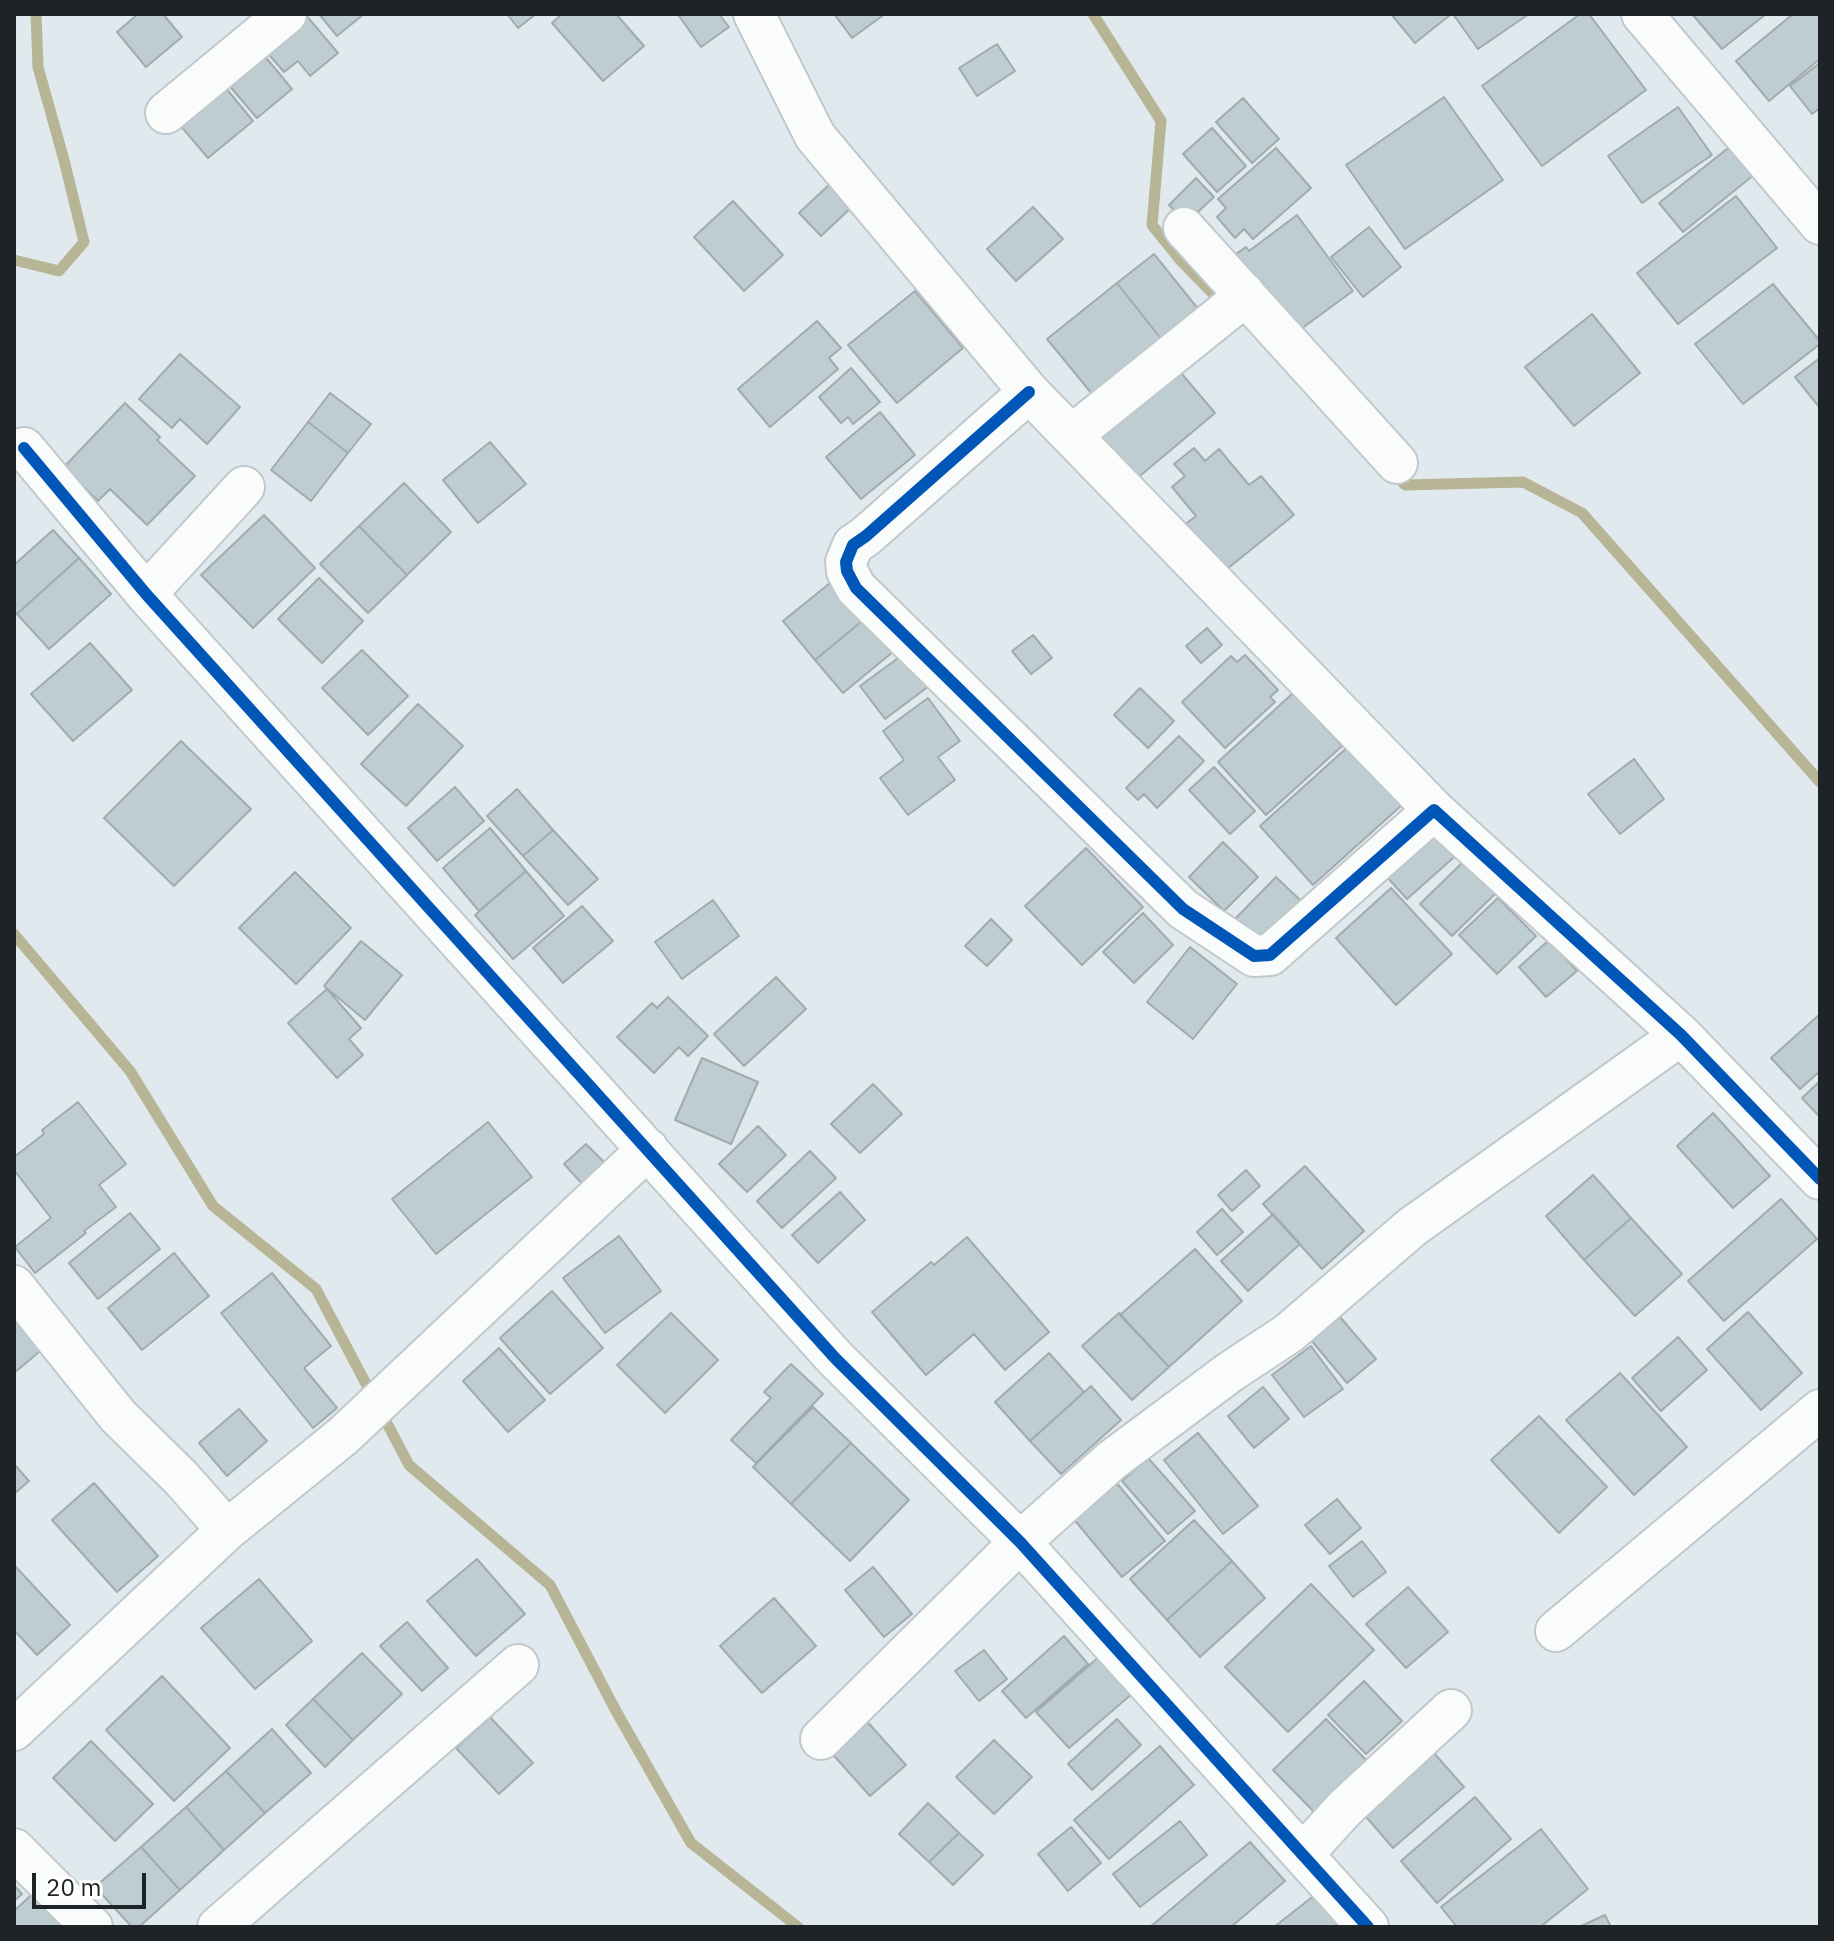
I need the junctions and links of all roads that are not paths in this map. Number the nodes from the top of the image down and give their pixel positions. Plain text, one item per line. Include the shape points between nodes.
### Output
1 (286, 14) edge
2 (754, 14) edge
3 (1642, 14) edge
4 (166, 113) dead end
5 (1820, 224) edge
6 (1184, 228) dead end
7 (1244, 293) junction
8 (1029, 392) junction
9 (1072, 435) junction
10 (24, 448) dead end
11 (1397, 463) dead end
12 (244, 487) dead end
13 (146, 594) junction
14 (1434, 810) junction
15 (1681, 1035) junction
16 (648, 1149) junction
17 (1820, 1179) edge
18 (14, 1286) edge
19 (1820, 1410) edge
20 (227, 1530) junction
21 (1020, 1542) junction
22 (1556, 1631) dead end
23 (518, 1665) dead end
24 (1451, 1710) dead end
25 (14, 1729) edge
26 (821, 1739) dead end
27 (14, 1849) edge
28 (1303, 1854) junction
29 (92, 1927) edge
30 (218, 1927) edge
31 (1368, 1927) edge

1 - 4 street
2 - 8 street via 815,136
3 - 5 street
6 - 7 street
7 - 9 street
7 - 11 street
8 - 9 street
8 - 14 street via 853,545 846,562 856,588 1183,909 1254,956 1270,955
9 - 14 street
10 - 13 street
12 - 13 street
13 - 16 street
14 - 15 street
15 - 17 street
15 - 21 street via 1412,1227 1289,1333 1112,1460
16 - 20 street via 343,1436
16 - 21 street via 835,1358
18 - 20 street via 118,1416
19 - 22 street
20 - 25 street
21 - 26 street
21 - 28 street
23 - 30 street
24 - 28 street
27 - 29 street
28 - 31 street

